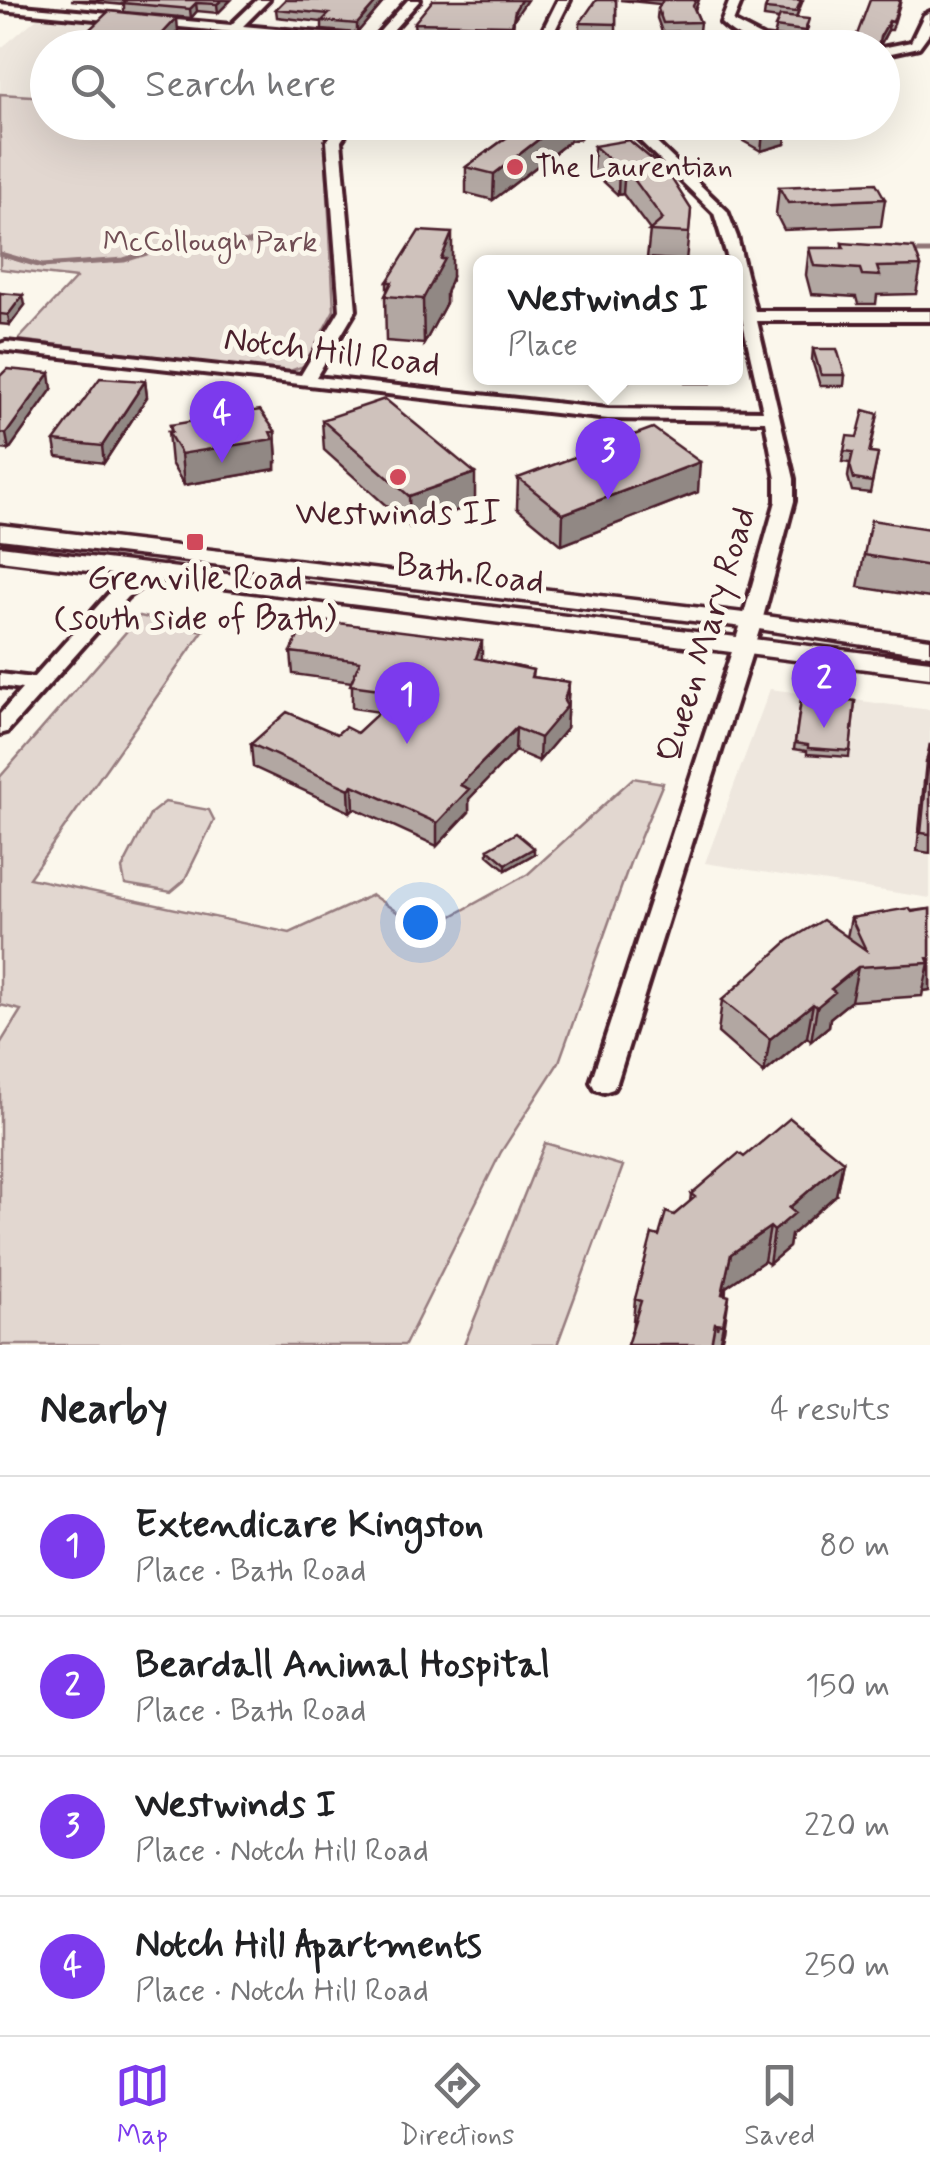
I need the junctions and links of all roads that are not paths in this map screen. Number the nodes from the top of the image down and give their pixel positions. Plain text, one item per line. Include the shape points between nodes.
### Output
1 (263, 0) edge
2 (414, 0) edge
3 (564, 0) edge
4 (736, 0) edge
5 (0, 7) edge
6 (930, 15) edge
7 (236, 26) junction
8 (277, 30) edge
9 (387, 30) edge
10 (550, 30) edge
11 (733, 30) edge
12 (900, 47) edge
13 (335, 140) edge
14 (646, 140) edge
15 (734, 255) edge
16 (743, 291) edge
17 (749, 316) junction
18 (930, 316) edge
19 (6, 347) dead end
20 (307, 379) junction
21 (772, 416) junction
22 (0, 532) edge
23 (0, 552) edge
24 (92, 564) junction
25 (165, 572) junction
26 (120, 593) junction
27 (749, 632) junction
28 (930, 646) edge
29 (930, 669) edge
30 (0, 680) edge
31 (38, 686) junction
32 (0, 726) edge
33 (604, 1082) dead end

1 - 7 street
2 - 9 street
3 - 10 street
4 - 11 street via 727,23
5 - 7 street
6 - 12 street via 923,39
7 - 8 street
13 - 20 street via 348,310
14 - 15 street, Queen Mary Road via 720,211
16 - 17 street, Queen Mary Road
17 - 18 street
17 - 21 street, Queen Mary Road
19 - 20 street, Notch Hill Road
20 - 21 street, Notch Hill Road via 608,414
21 - 27 street, Queen Mary Road via 784,501
22 - 27 main road, Bath Road
23 - 24 main road, Bath Road
24 - 25 main road, Bath Road
24 - 26 street via 116,574
25 - 26 street
25 - 27 main road, Bath Road
26 - 31 street
27 - 28 main road, Bath Road
27 - 29 main road, Bath Road
27 - 33 street, Queen Mary Road
30 - 31 street
31 - 32 street

